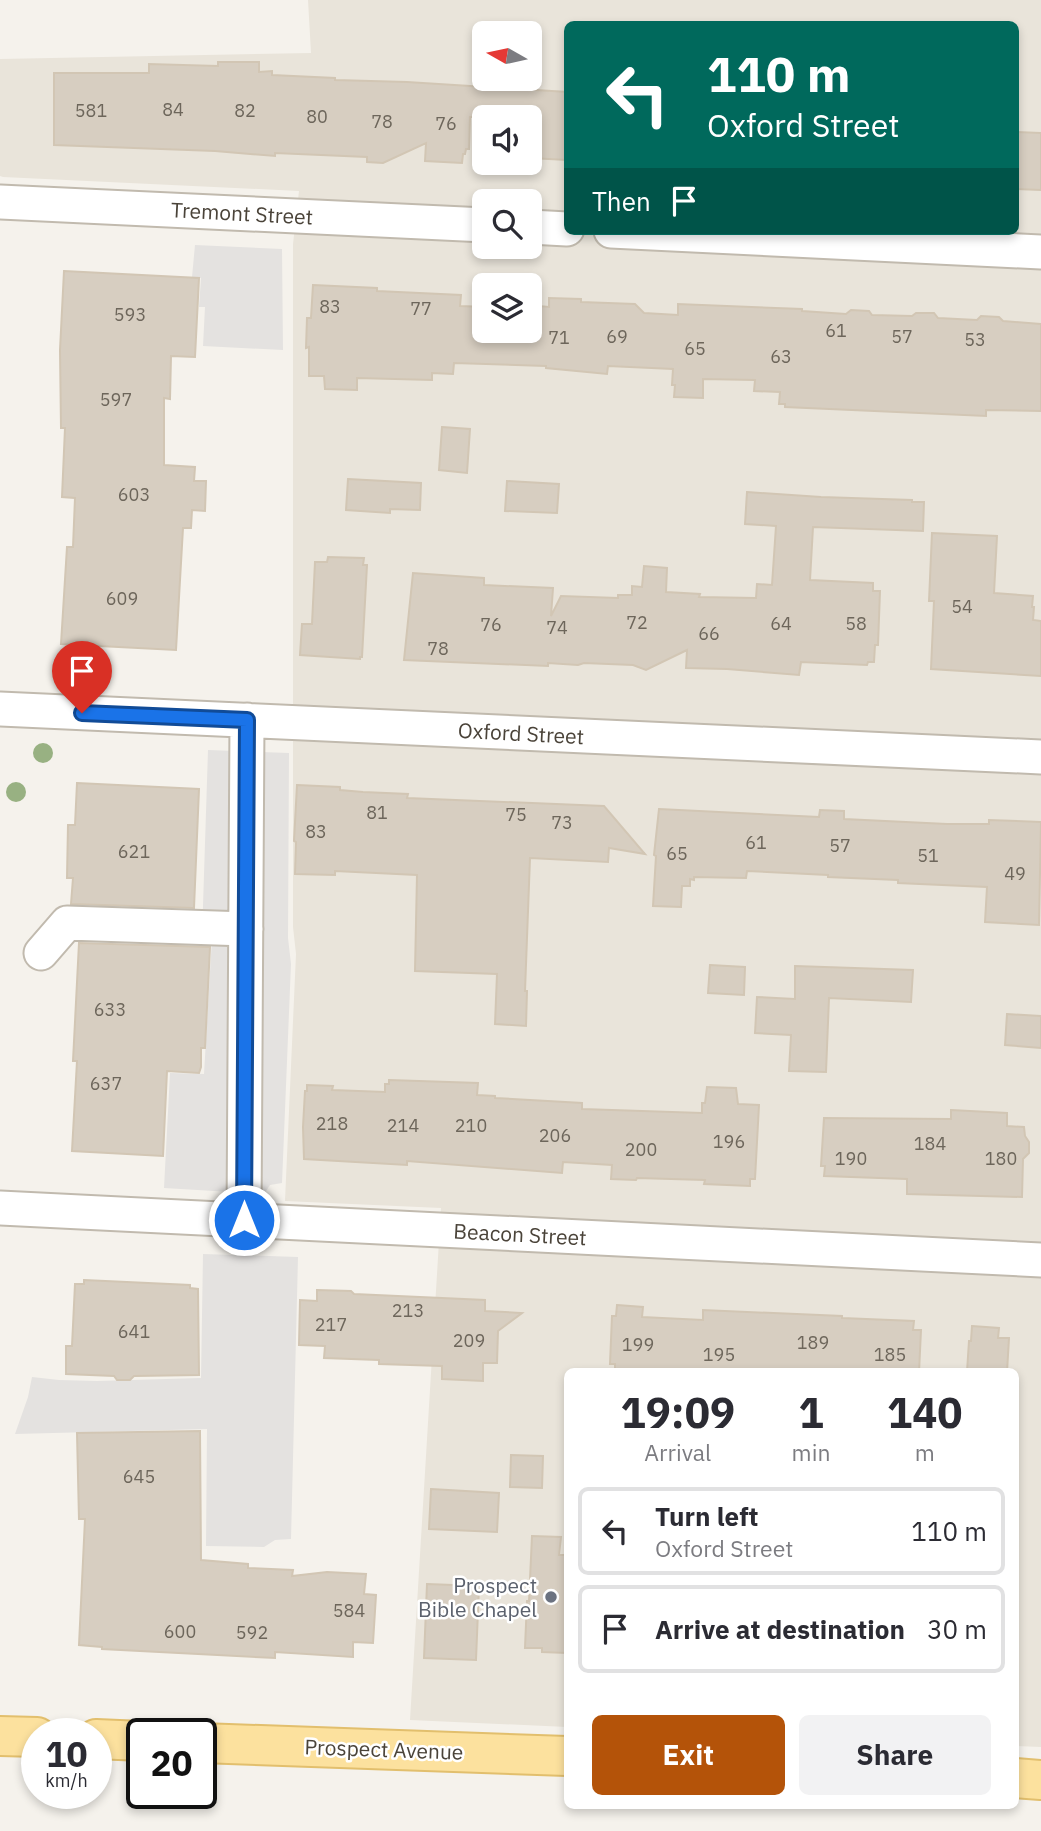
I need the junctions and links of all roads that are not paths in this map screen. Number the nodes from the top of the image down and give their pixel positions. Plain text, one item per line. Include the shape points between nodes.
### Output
1 (0, 202) edge
2 (472, 224) edge
3 (542, 228) edge
4 (564, 229) edge
5 (693, 235) edge
6 (1041, 252) edge
7 (0, 709) edge
8 (247, 720) junction
9 (1041, 757) edge
10 (246, 929) junction
11 (41, 953) dead end
12 (0, 1208) edge
13 (244, 1220) junction
14 (1041, 1260) edge
15 (0, 1736) edge
16 (21, 1737) edge
17 (217, 1744) edge
18 (564, 1756) edge
19 (1019, 1778) edge
20 (1041, 1780) edge

1 - 2 street, Tremont Street
3 - 4 street
5 - 6 street
7 - 8 street, Oxford Street
8 - 9 street, Oxford Street
8 - 10 street
10 - 11 street via 67,923
10 - 13 street
12 - 13 street, Beacon Street
13 - 14 street, Beacon Street
15 - 16 main road
17 - 18 main road, Prospect Avenue
19 - 20 main road

